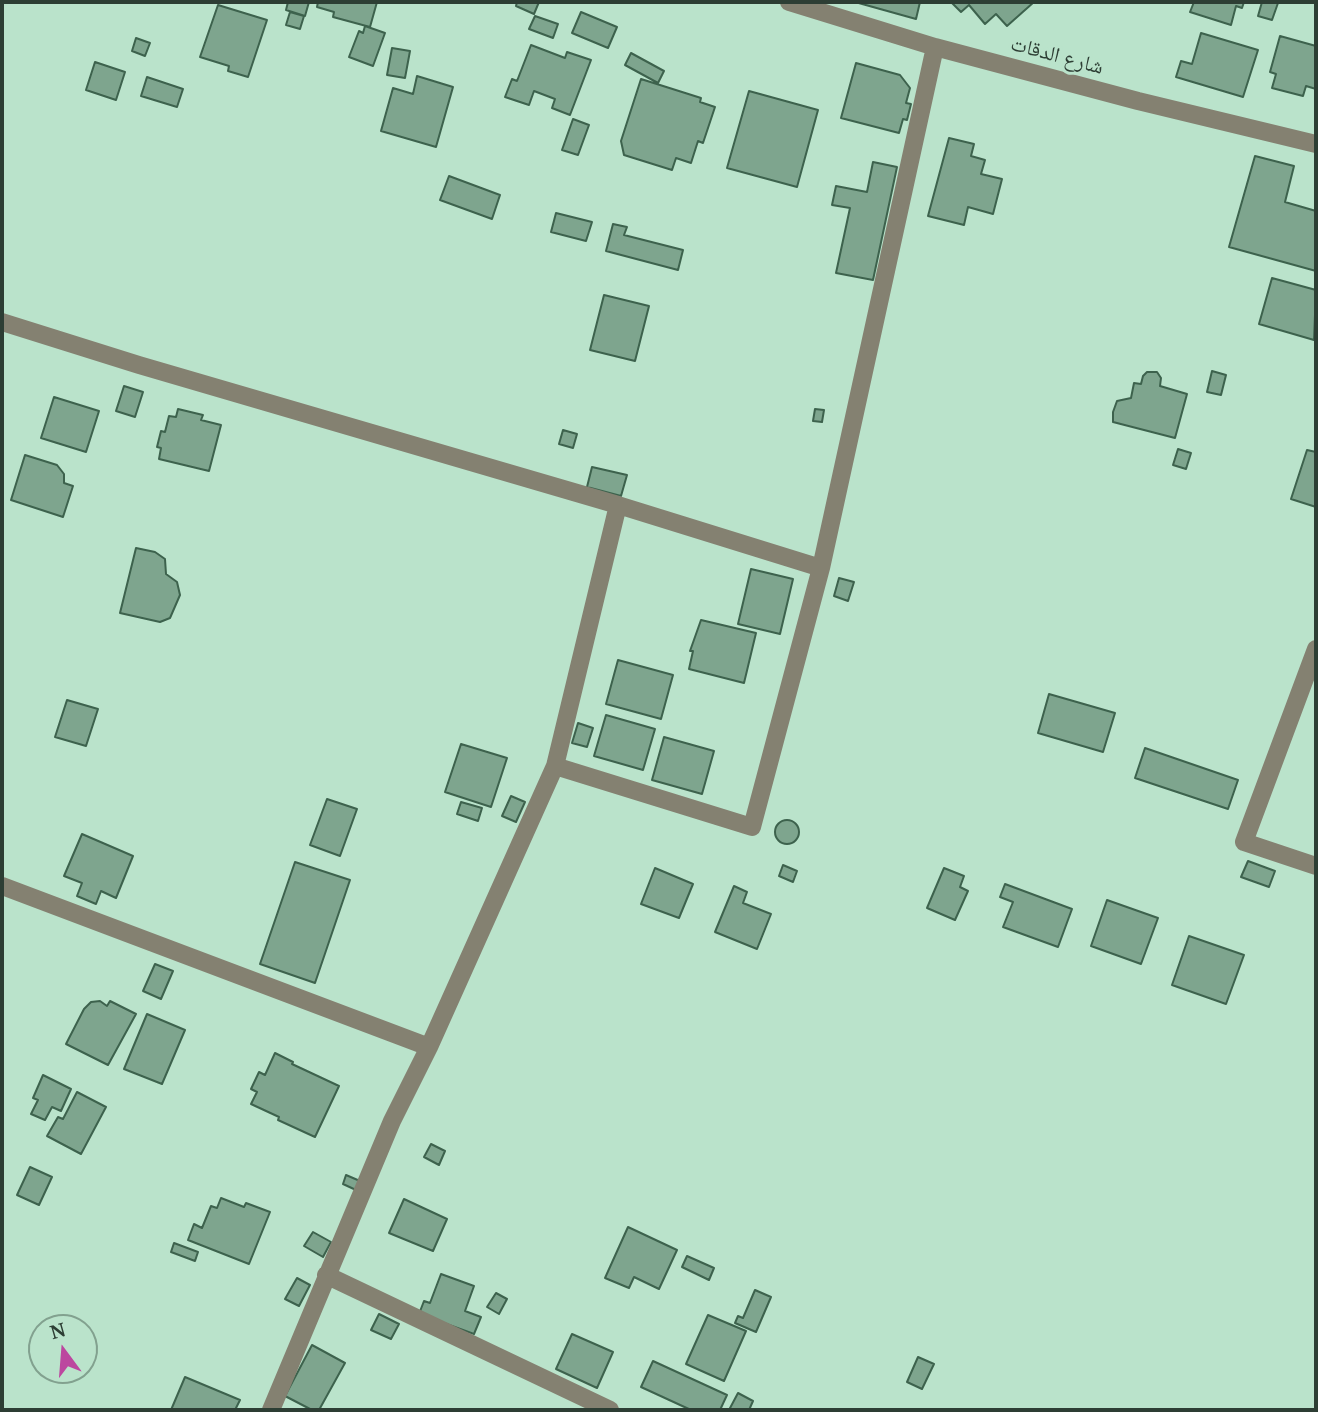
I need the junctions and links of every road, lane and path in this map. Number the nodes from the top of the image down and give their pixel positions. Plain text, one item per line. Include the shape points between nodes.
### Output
1 (789, 2) edge
2 (935, 47) junction
3 (1316, 144) edge
4 (2, 323) edge
5 (618, 505) junction
6 (821, 568) junction
7 (1316, 649) edge
8 (555, 766) junction
9 (1316, 866) edge
10 (2, 886) edge
11 (429, 1047) junction
12 (326, 1275) junction
13 (271, 1410) edge
14 (610, 1410) edge

1 - 2 street, شارع الدقات
2 - 3 street, شارع الدقات
2 - 6 street
4 - 5 street
5 - 6 street
5 - 8 street
6 - 8 street via 752,827
7 - 9 street via 1244,842
8 - 11 street
10 - 11 street
11 - 12 street
12 - 13 street
12 - 14 street

